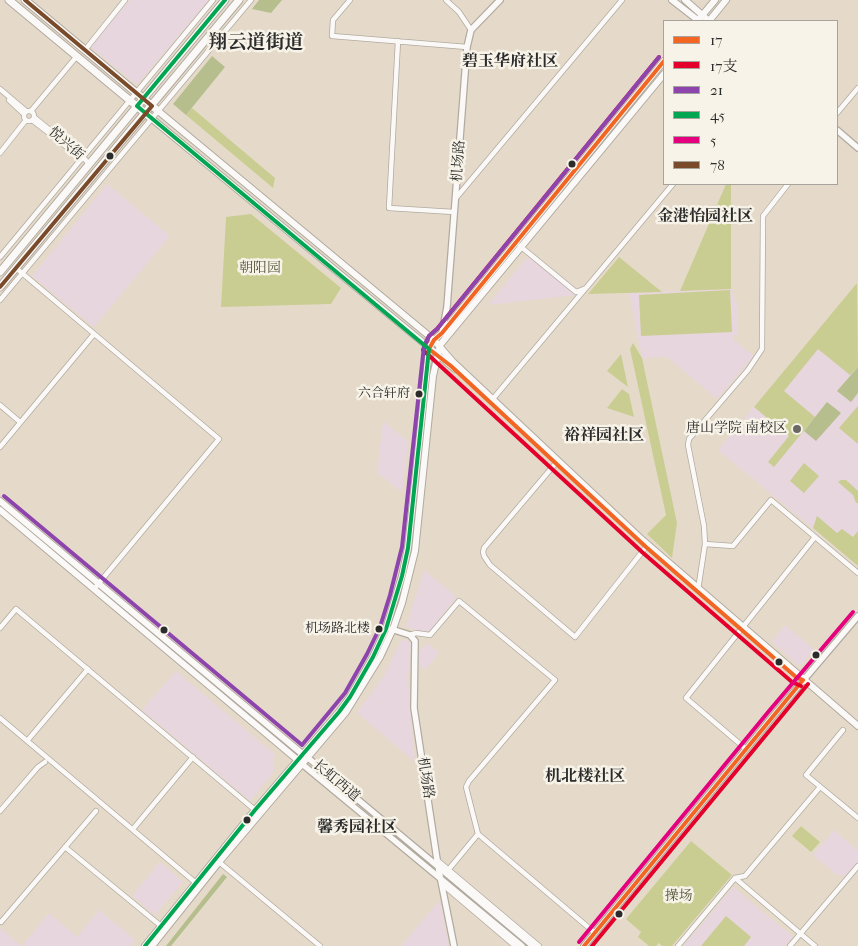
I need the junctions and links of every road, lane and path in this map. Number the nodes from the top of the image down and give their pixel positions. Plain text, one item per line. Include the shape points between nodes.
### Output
1 (9, 0) edge
2 (25, 0) edge
3 (125, 0) edge
4 (214, 0) edge
5 (225, 0) edge
6 (239, 0) edge
7 (251, 0) edge
8 (350, 0) edge
9 (446, 0) edge
10 (500, 0) edge
11 (622, 0) edge
12 (672, 0) edge
13 (685, 0) edge
14 (715, 0) edge
15 (726, 0) edge
16 (699, 20) edge
17 (710, 20) edge
18 (472, 30) junction
19 (398, 41) junction
20 (468, 47) junction
21 (85, 50) junction
22 (77, 57) junction
23 (663, 63) edge
24 (663, 75) edge
25 (858, 88) edge
26 (0, 89) edge
27 (0, 93) edge
28 (136, 93) junction
29 (144, 99) junction
30 (130, 100) junction
31 (137, 106) junction
32 (155, 108) junction
33 (838, 112) edge
34 (29, 116) junction
35 (148, 116) junction
36 (838, 131) edge
37 (858, 148) edge
38 (0, 151) edge
39 (82, 158) junction
40 (89, 164) junction
41 (672, 185) edge
42 (787, 185) edge
43 (456, 198) junction
44 (454, 212) junction
45 (520, 246) junction
46 (0, 256) edge
47 (9, 261) junction
48 (16, 268) junction
49 (0, 272) edge
50 (22, 273) junction
51 (0, 286) edge
52 (586, 288) junction
53 (0, 300) edge
54 (442, 333) junction
55 (94, 334) junction
56 (434, 340) junction
57 (440, 345) junction
58 (429, 349) junction
59 (437, 354) junction
60 (492, 400) junction
61 (0, 405) edge
62 (20, 422) junction
63 (0, 447) edge
64 (555, 464) junction
65 (0, 501) edge
66 (0, 510) edge
67 (815, 537) junction
68 (705, 544) junction
69 (646, 547) junction
70 (858, 573) edge
71 (96, 586) junction
72 (698, 590) junction
73 (858, 616) edge
74 (0, 628) edge
75 (741, 628) junction
76 (390, 629) junction
77 (410, 635) junction
78 (88, 669) junction
79 (804, 680) junction
80 (0, 718) edge
81 (858, 726) edge
82 (843, 730) dead end
83 (27, 741) junction
84 (746, 749) junction
85 (305, 756) junction
86 (193, 757) junction
87 (45, 762) dead end
88 (300, 762) junction
89 (820, 787) junction
90 (0, 810) edge
91 (256, 810) junction
92 (96, 811) dead end
93 (858, 818) edge
94 (133, 830) junction
95 (478, 834) junction
96 (65, 847) junction
97 (437, 860) junction
98 (219, 862) junction
99 (438, 866) junction
100 (858, 866) edge
101 (449, 869) junction
102 (735, 878) junction
103 (442, 881) junction
104 (196, 883) junction
105 (1, 922) dead end
106 (161, 926) junction
107 (595, 933) junction
108 (801, 934) junction
109 (145, 946) edge
110 (152, 946) edge
111 (320, 946) edge
112 (454, 946) edge
113 (515, 946) edge
114 (522, 946) edge
115 (533, 946) edge
116 (539, 946) edge
117 (584, 946) edge
118 (678, 946) edge
119 (790, 946) edge
120 (815, 946) edge

1 - 22 main road
2 - 21 main road
3 - 21 street
4 - 28 street
5 - 29 main road
6 - 32 main road
7 - 32 street
8 - 19 street via 334,20 332,36
9 - 18 street
10 - 18 street, 机场路
11 - 43 street
12 - 16 main road
13 - 16 main road
14 - 16 main road
15 - 17 main road
18 - 20 street, 机场路
19 - 20 street
19 - 44 street via 389,208
20 - 43 street, 机场路
21 - 28 main road
22 - 30 main road
22 - 34 street
23 - 54 main road
24 - 45 main road
25 - 33 street
26 - 34 street, 悦兴街
27 - 34 street, 悦兴街
28 - 29 main road
28 - 30 street
29 - 31 main road
29 - 32 main road
30 - 31 main road
30 - 39 street
31 - 35 main road
31 - 40 main road
32 - 35 main road
32 - 56 main road
34 - 38 street
34 - 39 street, 悦兴街
35 - 48 main road
35 - 50 street
35 - 58 main road
36 - 37 street
39 - 40 street, 悦兴街
39 - 46 street
40 - 47 main road
41 - 52 street
42 - 68 street via 763,216 762,349 689,439
43 - 44 street, 机场路
44 - 54 street, 机场路
45 - 52 street via 576,292
45 - 57 main road
46 - 47 street
47 - 48 main road
47 - 49 main road
48 - 50 street
48 - 51 main road
50 - 53 street
50 - 55 street
52 - 60 street
54 - 56 main road
55 - 62 street
55 - 71 street via 219,439
56 - 57 main road
56 - 58 main road
57 - 59 main road
57 - 60 main road
58 - 59 main road
58 - 76 main road via 408,548
59 - 64 main road
59 - 76 main road via 415,551 409,579
60 - 72 main road
61 - 62 street
62 - 63 street
64 - 69 main road
64 - 69 street via 484,548 484,556 490,565 575,637
65 - 71 main road, 长虹西道
66 - 71 main road, 长虹西道
67 - 68 street via 771,500 732,546
67 - 70 street
67 - 75 street
68 - 72 street
69 - 75 main road
71 - 85 main road, 长虹西道
71 - 88 main road, 长虹西道
72 - 75 main road
73 - 79 street
74 - 78 street via 16,609
75 - 79 main road via 796,677
75 - 84 street via 686,698
76 - 77 street
76 - 85 main road via 350,697
77 - 95 street via 430,635 459,601 556,680 469,781 466,787
77 - 97 street, 机场路 via 415,641 414,708
78 - 83 street
78 - 86 street
79 - 81 main road
79 - 84 street
80 - 83 street
82 - 89 street via 806,775
83 - 94 street
84 - 107 street
85 - 88 main road
85 - 99 street, 长虹西道
86 - 91 street
86 - 94 street
87 - 90 street
88 - 91 main road
88 - 98 main road
88 - 103 street, 长虹西道
89 - 93 street
89 - 102 street via 745,876
91 - 104 main road
92 - 96 street
94 - 104 street
95 - 101 street
95 - 107 street
96 - 105 street
96 - 106 street
97 - 99 street, 机场路
97 - 101 street
98 - 110 main road
98 - 111 street
99 - 103 street, 机场路
99 - 115 street, 长虹西道
100 - 108 street
101 - 116 street
102 - 108 street
102 - 118 street
103 - 112 street, 机场路
103 - 113 street
103 - 114 street, 长虹西道
104 - 106 main road
106 - 109 main road
107 - 117 street
108 - 119 street
108 - 120 street

